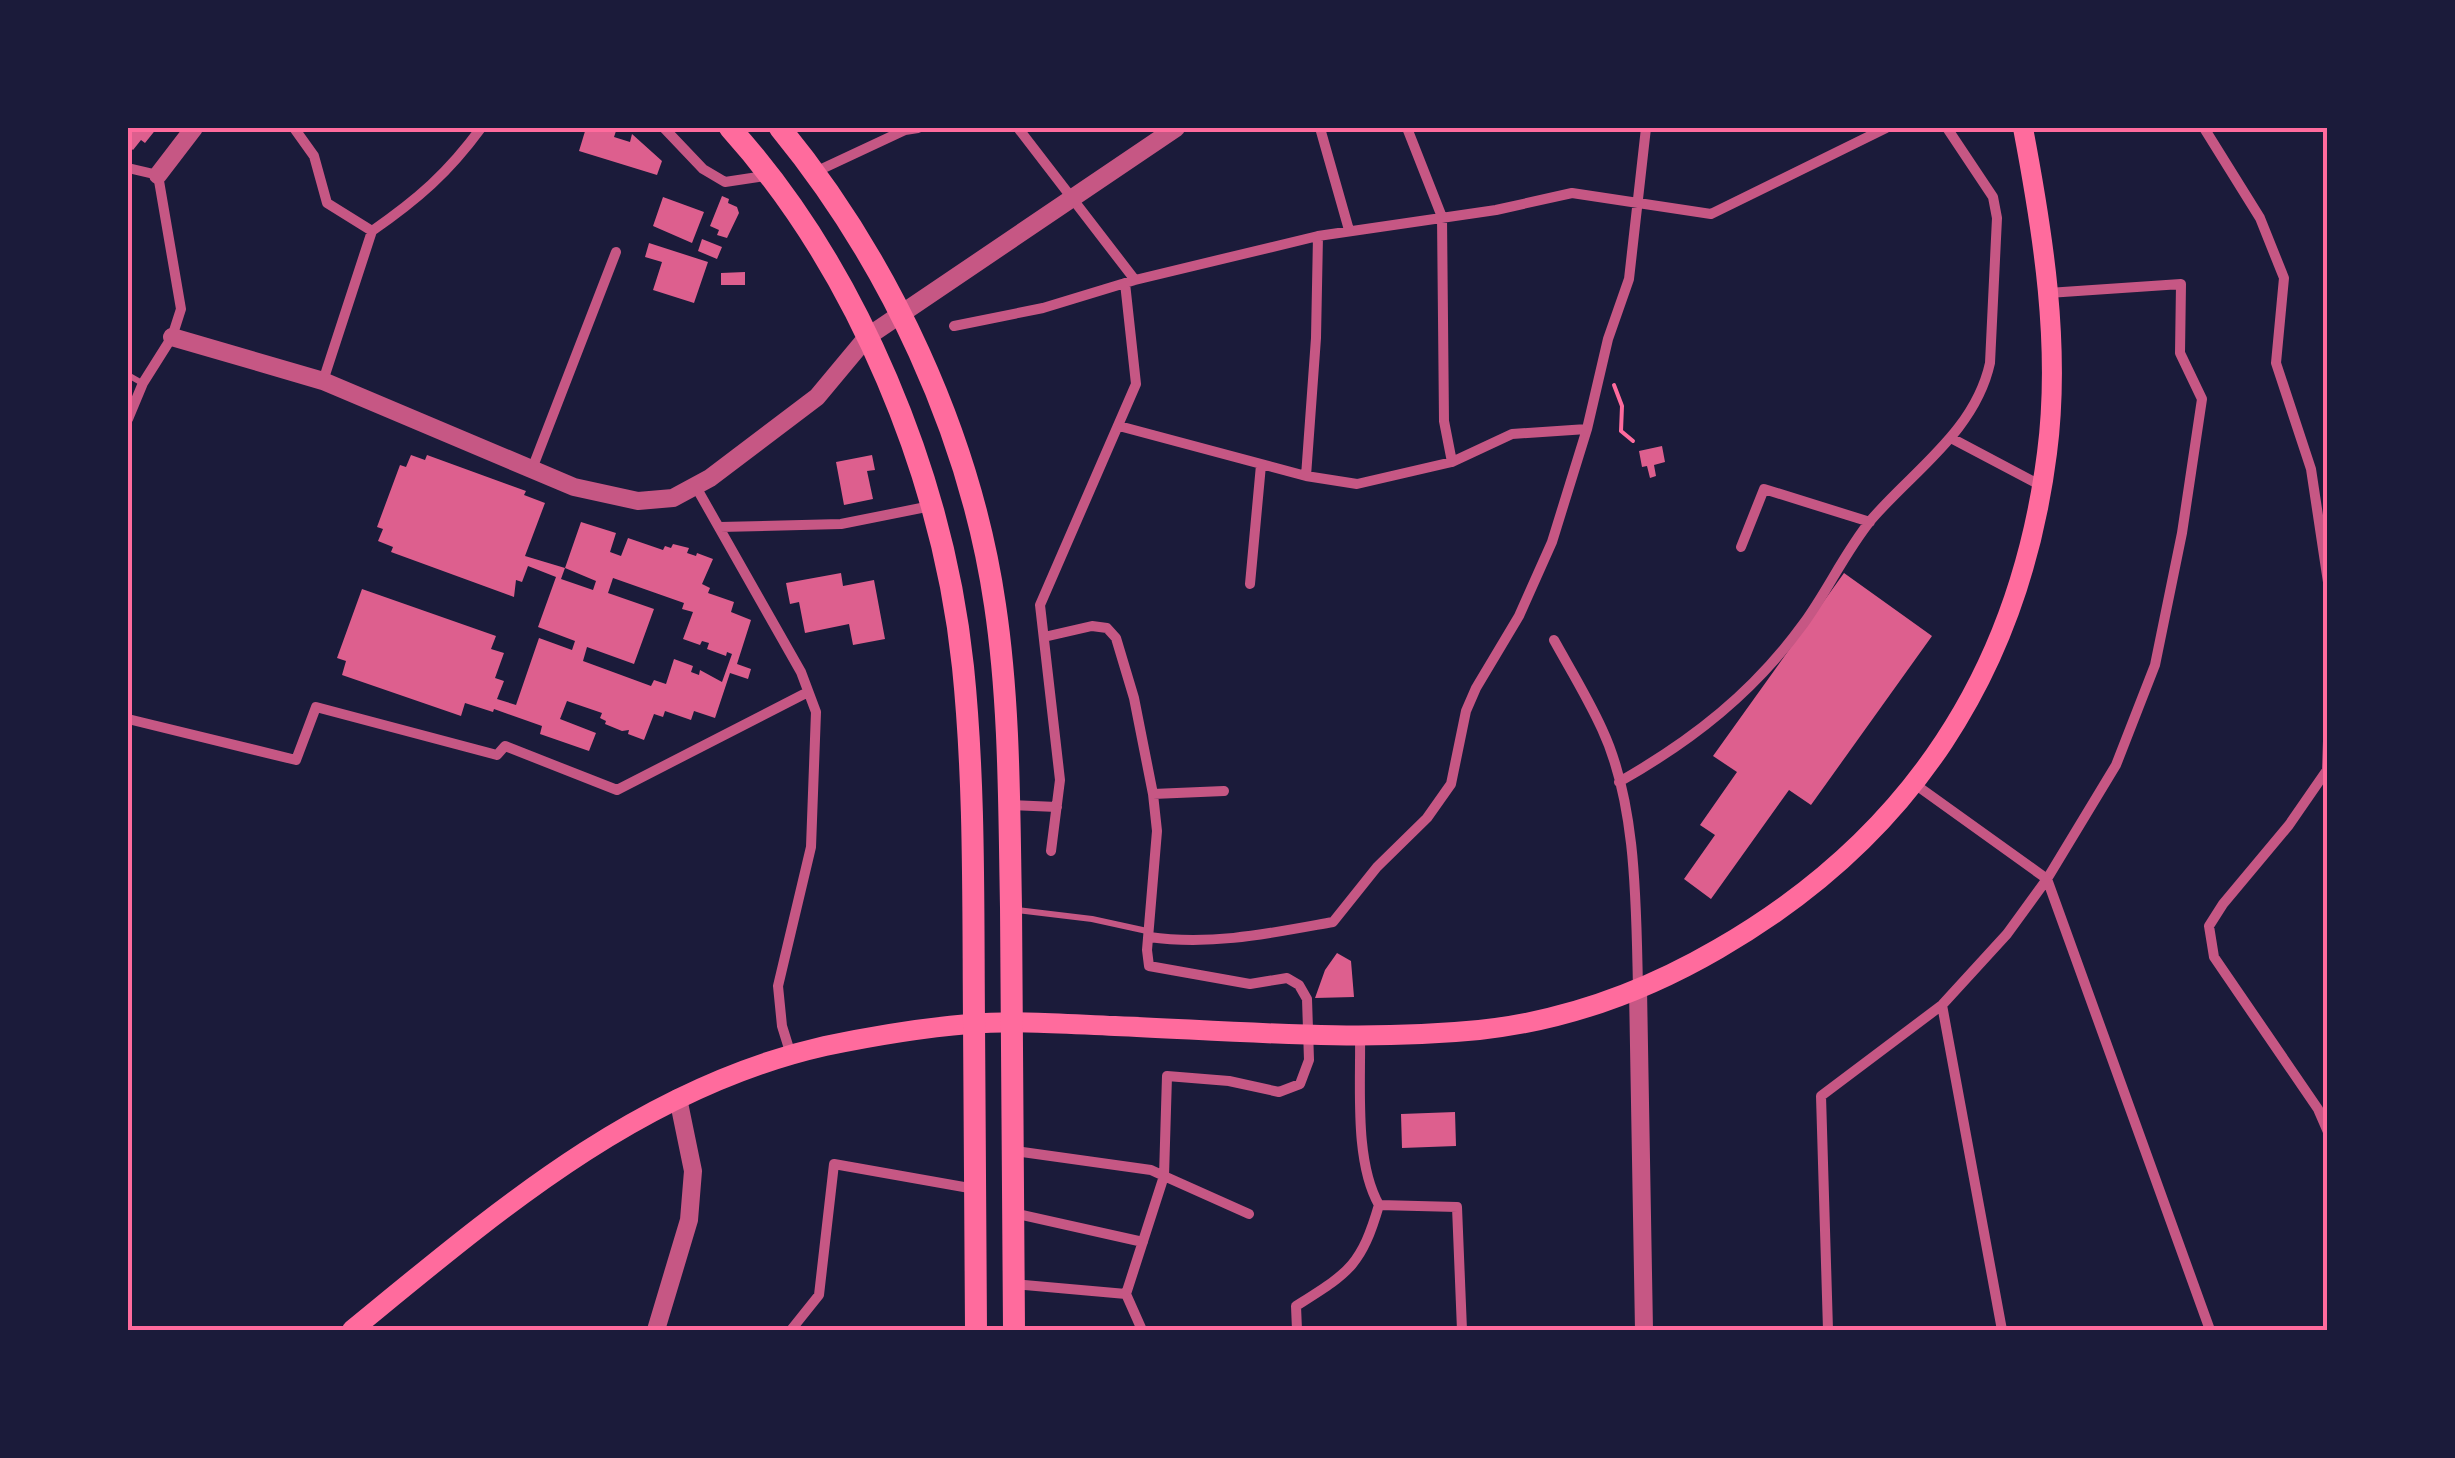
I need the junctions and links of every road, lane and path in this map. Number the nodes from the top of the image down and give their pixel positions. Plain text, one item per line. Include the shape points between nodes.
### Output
1 (194, 128) edge
2 (294, 128) edge
3 (481, 128) edge
4 (664, 128) edge
5 (730, 128) edge
6 (780, 128) edge
7 (918, 128) edge
8 (1018, 128) edge
9 (1176, 128) edge
10 (1320, 128) edge
11 (1407, 128) edge
12 (1646, 128) edge
13 (1886, 128) edge
14 (1947, 128) edge
15 (2024, 128) edge
16 (2204, 128) edge
17 (128, 168) edge
18 (813, 173) junction
19 (158, 175) junction
20 (768, 175) junction
21 (1073, 200) junction
22 (1636, 204) junction
23 (1442, 217) junction
24 (1349, 230) junction
25 (372, 231) junction
26 (1318, 236) junction
27 (616, 252) dead end
28 (1130, 282) junction
29 (2047, 293) junction
30 (902, 314) junction
31 (954, 326) dead end
32 (172, 337) junction
33 (867, 337) junction
34 (1605, 357) junction
35 (128, 375) edge
36 (323, 381) junction
37 (143, 384) junction
38 (128, 420) edge
39 (1119, 426) junction
40 (1587, 429) junction
41 (1951, 438) junction
42 (1633, 441) dead end
43 (1452, 462) junction
44 (1261, 464) junction
45 (532, 470) junction
46 (1306, 476) junction
47 (696, 486) junction
48 (2042, 486) junction
49 (932, 506) junction
50 (1870, 522) junction
51 (720, 526) junction
52 (1741, 547) dead end
53 (2328, 582) edge
54 (1250, 584) dead end
55 (1044, 637) junction
56 (1554, 640) dead end
57 (808, 692) junction
58 (128, 718) edge
59 (2328, 740) edge
60 (1619, 782) junction
61 (1916, 785) junction
62 (1224, 792) dead end
63 (1153, 794) junction
64 (1010, 804) junction
65 (1056, 807) junction
66 (1052, 851) dead end
67 (2047, 879) junction
68 (1011, 909) junction
69 (1149, 934) junction
70 (1638, 989) junction
71 (1942, 1005) junction
72 (1012, 1023) junction
73 (974, 1024) junction
74 (1360, 1034) junction
75 (1308, 1035) junction
76 (791, 1055) junction
77 (678, 1098) junction
78 (2328, 1132) edge
79 (1014, 1151) junction
80 (1164, 1176) junction
81 (976, 1189) junction
82 (1379, 1205) junction
83 (1013, 1212) junction
84 (1248, 1214) dead end
85 (1142, 1242) junction
86 (1014, 1284) junction
87 (1126, 1294) junction
88 (352, 1330) edge
89 (656, 1330) edge
90 (790, 1330) edge
91 (976, 1330) edge
92 (1014, 1330) edge
93 (1142, 1330) edge
94 (1297, 1330) edge
95 (1462, 1330) edge
96 (1644, 1330) edge
97 (1828, 1330) edge
98 (2002, 1330) edge
99 (2210, 1330) edge

1 - 19 street
2 - 25 street via 314,156 327,203
3 - 25 street via 452,166
4 - 20 street via 703,170 725,182
5 - 20 highway
6 - 18 highway
7 - 18 street
8 - 21 street
9 - 21 street
10 - 24 street
11 - 23 street
12 - 22 street
13 - 22 street via 1711,214
14 - 41 street via 1993,198 1997,218 1990,364 1985,387
15 - 29 main road
16 - 53 street via 2260,218 2284,278 2276,363 2311,469
17 - 19 street
18 - 30 highway
19 - 32 street via 181,309
20 - 33 highway
21 - 28 street
21 - 30 street
22 - 23 street via 1572,194
22 - 34 street via 1629,279
23 - 24 street
23 - 43 street via 1444,421
24 - 26 street
25 - 36 street
26 - 28 street
26 - 46 street
27 - 45 street
28 - 31 street
28 - 39 street via 1136,384
29 - 48 main road via 2050,410
29 - 67 street via 2181,284 2180,353 2202,399 2155,665 2116,765
30 - 33 street
30 - 64 highway via 971,492 995,602
32 - 36 street
32 - 37 street
33 - 47 street via 817,397
33 - 49 highway
34 - 40 street
34 - 42 path via 1622,406 1621,431
35 - 37 lane
36 - 45 street
37 - 38 street
39 - 44 street
39 - 55 street via 1040,605
40 - 43 street via 1512,434
40 - 69 street via 1552,542 1476,688 1450,784 1427,818 1334,922 1230,940 1172,941
41 - 48 street
41 - 50 street
43 - 46 street via 1357,484
44 - 46 street
44 - 54 street
45 - 47 street via 638,501 673,498
47 - 51 street
48 - 61 main road via 1999,638
49 - 51 street via 841,524
49 - 73 highway via 963,667
50 - 52 street via 1764,489
50 - 60 street via 1757,682 1672,752
51 - 57 street
55 - 63 street via 1092,626 1116,638
55 - 65 street via 1060,780
56 - 60 street via 1603,731
57 - 58 street via 616,790 506,746 497,754 316,707 296,760
57 - 76 street via 816,712 810,847 778,986
59 - 78 street via 2326,770 2208,926 2214,957
60 - 70 street via 1630,846
61 - 67 street
61 - 70 main road via 1815,886 1756,928
62 - 63 street
63 - 69 street via 1157,831
64 - 65 street
64 - 68 highway
65 - 66 street
67 - 71 street
67 - 99 street
68 - 69 lane
68 - 72 highway
69 - 75 street via 1148,966 1250,984 1287,978 1300,985
70 - 74 main road via 1546,1019
70 - 96 street
71 - 97 street via 1821,1096
71 - 98 street
72 - 73 main road
72 - 75 main road
72 - 79 highway
73 - 76 main road
73 - 81 highway
74 - 75 main road
74 - 82 street via 1369,1188
75 - 80 street via 1309,1060 1300,1084 1290,1090 1167,1076
76 - 77 main road
77 - 88 main road via 572,1158
77 - 89 street via 693,1171 689,1220
79 - 80 street
79 - 83 highway
80 - 84 street
80 - 85 street
81 - 90 street via 834,1164 818,1295
81 - 91 highway
82 - 94 street via 1358,1260 1296,1306
82 - 95 street via 1457,1207
83 - 85 street
83 - 86 highway
85 - 87 street
86 - 87 street
86 - 92 highway
87 - 93 street

